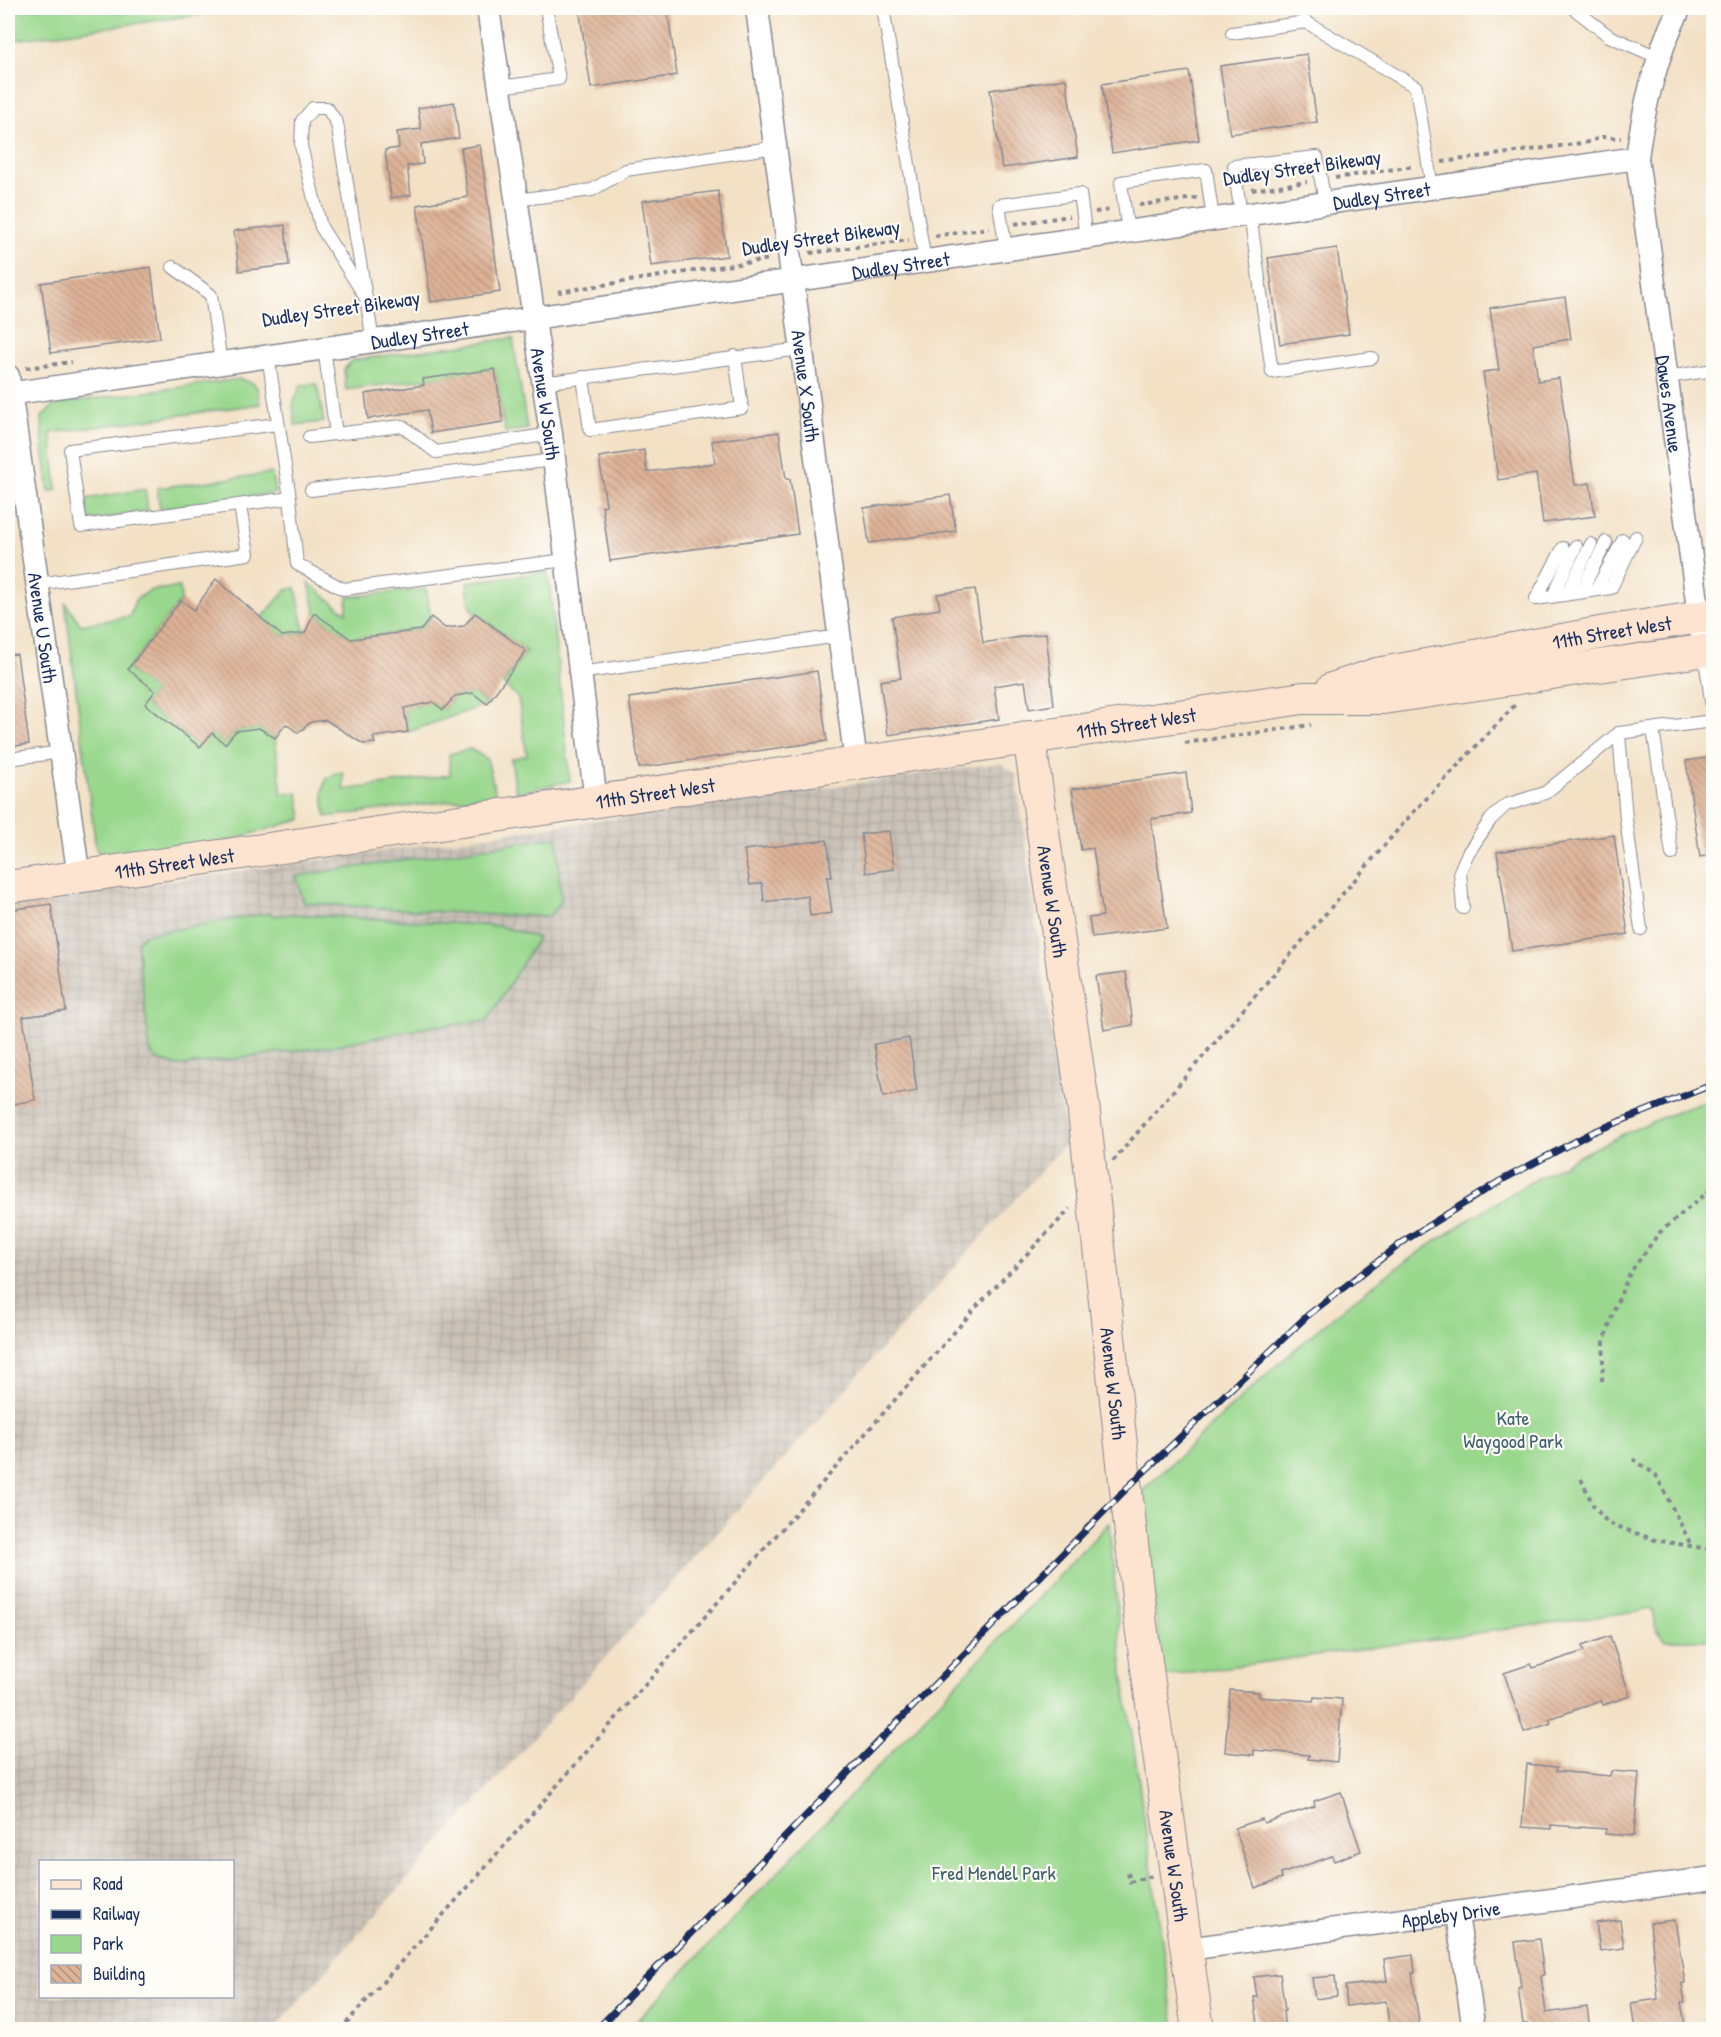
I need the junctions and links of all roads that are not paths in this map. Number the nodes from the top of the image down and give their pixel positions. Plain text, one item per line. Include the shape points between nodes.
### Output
1 (489, 8) edge
2 (546, 8) edge
3 (757, 8) edge
4 (883, 8) edge
5 (1680, 8) edge
6 (1582, 10) edge
7 (1232, 33) dead end
8 (1660, 58) junction
9 (500, 87) junction
10 (776, 147) junction
11 (1638, 148) junction
12 (1432, 188) junction
13 (516, 201) junction
14 (1325, 203) junction
15 (1246, 215) junction
16 (1213, 219) junction
17 (1128, 232) junction
18 (1086, 238) junction
19 (1006, 249) junction
20 (925, 261) junction
21 (173, 267) dead end
22 (793, 280) junction
23 (366, 298) junction
24 (532, 307) junction
25 (373, 341) junction
26 (324, 348) junction
27 (801, 349) junction
28 (268, 356) junction
29 (735, 356) junction
30 (1372, 358) dead end
31 (221, 363) junction
32 (1713, 370) edge
33 (583, 377) junction
34 (1667, 377) junction
35 (542, 382) junction
36 (11, 383) edge
37 (278, 424) junction
38 (336, 434) junction
39 (551, 435) junction
40 (309, 437) dead end
41 (554, 460) junction
42 (311, 489) dead end
43 (290, 498) junction
44 (240, 506) junction
45 (1636, 537) dead end
46 (1623, 540) dead end
47 (1605, 542) dead end
48 (1591, 544) dead end
49 (1576, 546) dead end
50 (1563, 548) dead end
51 (565, 560) junction
52 (38, 584) junction
53 (1596, 590) junction
54 (1581, 592) junction
55 (1567, 594) junction
56 (1553, 596) junction
57 (1707, 616) edge
58 (839, 636) junction
59 (1709, 650) edge
60 (579, 673) junction
61 (1303, 698) junction
62 (1713, 721) edge
63 (1653, 729) junction
64 (1619, 733) junction
65 (1029, 737) junction
66 (62, 752) junction
67 (8, 759) edge
68 (856, 763) junction
69 (596, 802) junction
70 (1672, 854) dead end
71 (79, 878) junction
72 (8, 888) edge
73 (1463, 908) dead end
74 (1641, 928) dead end
75 (1713, 1878) edge
76 (1457, 1914) junction
77 (1187, 1949) junction
78 (1198, 2030) edge
79 (1474, 2030) edge

1 - 9 street, Avenue W South
2 - 9 lane via 559,79
3 - 10 street, Avenue X South
4 - 20 lane
5 - 8 street
6 - 8 lane via 1610,36
7 - 12 lane via 1306,22 1416,87
8 - 11 street
9 - 13 street, Avenue W South
10 - 13 lane via 626,170 592,190
10 - 22 street, Avenue X South
11 - 12 street, Dudley Street
11 - 34 street, Dawes Avenue
12 - 14 street, Dudley Street
13 - 24 street, Avenue W South
14 - 15 street, Dudley Street
14 - 15 lane via 1317,157 1234,166
15 - 16 street, Dudley Street
15 - 30 lane via 1272,372
16 - 17 street, Dudley Street
16 - 17 lane via 1206,170 1121,182
17 - 18 street, Dudley Street
18 - 19 street, Dudley Street
18 - 19 lane via 1080,194 1034,200 999,206
19 - 20 street, Dudley Street
20 - 22 street, Dudley Street
21 - 31 lane via 211,295
22 - 24 street, Dudley Street
22 - 27 street, Avenue X South
23 - 23 lane via 337,123 327,108 313,108 302,121 301,146 321,227
23 - 25 lane
24 - 25 street, Dudley Street
24 - 35 street, Avenue W South
25 - 26 street, Dudley Street
26 - 28 street, Dudley Street
26 - 38 lane
27 - 29 lane
27 - 58 street, Avenue X South
28 - 31 street, Dudley Street
28 - 37 lane
29 - 33 lane
29 - 33 lane via 742,408 590,430
31 - 36 street, Dudley Street
32 - 34 lane
33 - 35 lane
34 - 57 street, Dawes Avenue
35 - 39 street, Avenue W South
36 - 52 street, Avenue U South
37 - 43 lane
37 - 44 lane via 70,450 81,526
38 - 39 lane via 402,426 436,452
38 - 40 lane
39 - 41 street, Avenue W South
41 - 42 lane
41 - 51 street, Avenue W South
43 - 44 lane
43 - 51 lane via 297,564 343,589
44 - 52 lane via 248,554
45 - 53 lane via 1611,588
46 - 53 lane
47 - 54 lane
48 - 55 lane
49 - 56 lane
50 - 56 lane via 1536,598
51 - 60 street, Avenue W South
52 - 66 street, Avenue U South
53 - 54 lane
54 - 55 lane
55 - 56 lane
57 - 59 street, Dawes Avenue
57 - 61 main road, 11th Street West via 1377,674
58 - 60 lane
58 - 68 street, Avenue X South
59 - 61 main road, 11th Street West via 1383,698
59 - 62 lane
60 - 69 street, Avenue W South
61 - 65 main road, 11th Street West
62 - 63 lane
63 - 64 lane
63 - 70 lane
64 - 73 lane via 1545,793 1506,805 1491,819 1460,871
64 - 74 lane
65 - 68 main road, 11th Street West
65 - 77 main road, Avenue W South via 1093,1185 1142,1632
66 - 67 lane
66 - 71 street, Avenue U South
68 - 69 main road, 11th Street West
69 - 71 main road, 11th Street West
71 - 72 main road, 11th Street West
75 - 76 street, Appleby Drive
76 - 77 street, Appleby Drive
76 - 79 street
77 - 78 main road, Avenue W South

